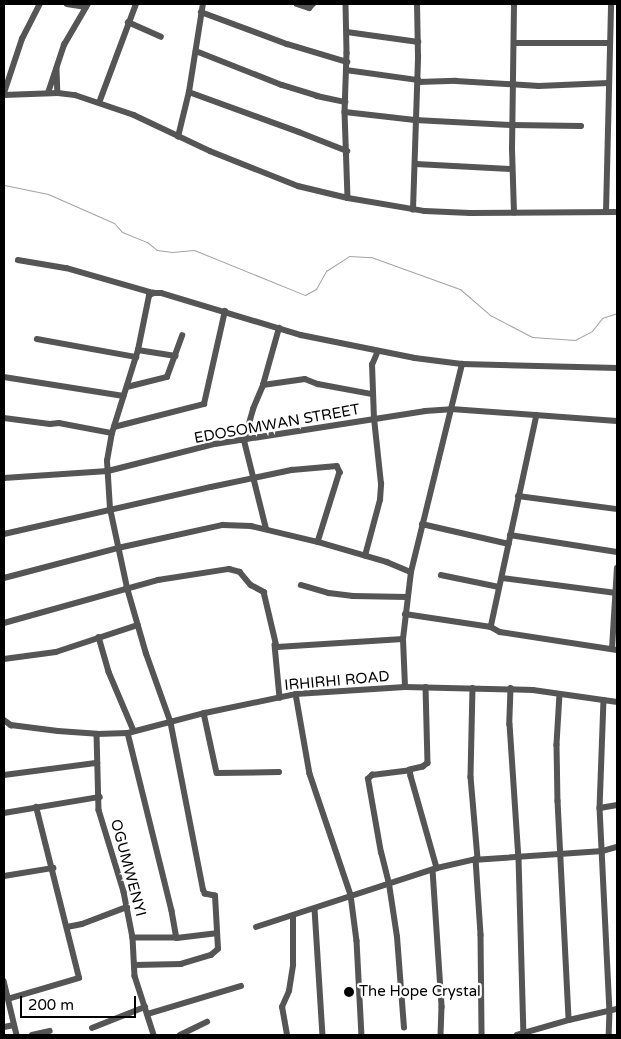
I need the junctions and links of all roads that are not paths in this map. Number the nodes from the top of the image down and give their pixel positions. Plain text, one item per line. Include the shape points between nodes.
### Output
1 (40, 4) edge
2 (67, 4) edge
3 (136, 4) edge
4 (203, 4) edge
5 (297, 4) edge
6 (313, 4) edge
7 (346, 4) edge
8 (417, 4) edge
9 (514, 4) edge
10 (611, 4) edge
11 (87, 6) edge
12 (201, 12) junction
13 (128, 22) junction
14 (347, 32) junction
15 (161, 37) dead end
16 (418, 42) junction
17 (609, 42) junction
18 (514, 43) junction
19 (196, 50) junction
20 (347, 62) junction
21 (57, 67) junction
22 (346, 70) junction
23 (617, 78) edge
24 (608, 80) junction
25 (418, 81) junction
26 (514, 84) junction
27 (190, 92) junction
28 (48, 93) junction
29 (58, 93) junction
30 (4, 94) edge
31 (345, 102) junction
32 (99, 103) junction
33 (345, 112) junction
34 (415, 120) junction
35 (512, 125) junction
36 (582, 126) dead end
37 (178, 137) junction
38 (347, 151) junction
39 (416, 164) junction
40 (512, 169) junction
41 (348, 198) junction
42 (413, 210) junction
43 (606, 212) junction
44 (617, 212) edge
45 (514, 213) junction
46 (18, 260) dead end
47 (154, 293) junction
48 (225, 312) junction
49 (279, 328) junction
50 (182, 336) dead end
51 (37, 339) dead end
52 (138, 350) junction
53 (378, 351) junction
54 (176, 356) junction
55 (136, 357) junction
56 (462, 364) junction
57 (617, 368) edge
58 (4, 377) edge
59 (264, 385) junction
60 (127, 387) junction
61 (372, 394) junction
62 (124, 396) junction
63 (452, 409) junction
64 (537, 415) junction
65 (4, 418) edge
66 (374, 419) junction
67 (617, 421) edge
68 (113, 430) junction
69 (244, 441) junction
70 (108, 471) junction
71 (4, 478) edge
72 (254, 478) junction
73 (518, 496) junction
74 (110, 509) junction
75 (617, 509) edge
76 (422, 524) junction
77 (266, 529) junction
78 (4, 534) edge
79 (510, 535) junction
80 (318, 542) junction
81 (509, 544) junction
82 (118, 548) junction
83 (617, 552) edge
84 (365, 556) junction
85 (617, 568) edge
86 (411, 572) junction
87 (442, 576) dead end
88 (4, 578) edge
89 (502, 578) junction
90 (301, 585) dead end
91 (127, 588) junction
92 (499, 588) junction
93 (616, 593) junction
94 (407, 597) junction
95 (405, 614) junction
96 (4, 623) edge
97 (138, 625) junction
98 (491, 627) junction
99 (99, 637) junction
100 (403, 639) junction
101 (275, 645) junction
102 (615, 649) edge
103 (4, 658) edge
104 (405, 687) junction
105 (426, 687) junction
106 (473, 688) junction
107 (511, 688) junction
108 (296, 694) junction
109 (560, 694) junction
110 (280, 698) junction
111 (604, 700) junction
112 (617, 702) edge
113 (204, 713) junction
114 (4, 720) edge
115 (170, 721) junction
116 (131, 732) junction
117 (97, 734) junction
118 (97, 764) junction
119 (410, 770) junction
120 (279, 772) dead end
121 (4, 775) edge
122 (100, 797) junction
123 (617, 804) edge
124 (36, 807) junction
125 (600, 808) junction
126 (4, 813) edge
127 (617, 848) edge
128 (603, 851) junction
129 (561, 854) junction
130 (519, 858) junction
131 (477, 859) junction
132 (53, 868) junction
133 (435, 869) junction
134 (4, 876) edge
135 (389, 884) junction
136 (351, 896) junction
137 (127, 907) junction
138 (315, 909) junction
139 (293, 916) junction
140 (67, 927) junction
141 (256, 927) dead end
142 (216, 933) junction
143 (133, 938) junction
144 (177, 938) junction
145 (135, 965) junction
146 (4, 981) edge
147 (241, 986) dead end
148 (8, 999) junction
149 (145, 1007) junction
150 (617, 1009) edge
151 (610, 1011) junction
152 (148, 1014) junction
153 (569, 1020) junction
154 (207, 1022) dead end
155 (14, 1025) junction
156 (4, 1027) edge
157 (92, 1028) dead end
158 (404, 1028) dead end
159 (50, 1030) dead end
160 (524, 1033) junction
161 (532, 1033) edge
162 (284, 1034) edge
163 (17, 1035) edge
164 (32, 1035) edge
165 (154, 1035) edge
166 (180, 1035) edge
167 (323, 1035) edge
168 (362, 1035) edge
169 (441, 1035) edge
170 (482, 1035) edge
171 (517, 1035) edge
172 (609, 1035) edge

1 - 30 street via 22,39
2 - 11 street
3 - 13 street
4 - 12 street
5 - 6 street via 309,8
7 - 14 street
8 - 16 street
9 - 18 street
10 - 17 street
11 - 21 street via 64,45
12 - 19 street
12 - 20 street via 286,44
13 - 15 street
13 - 32 street
14 - 16 street
14 - 20 street
16 - 25 street
17 - 18 street
17 - 24 street
18 - 26 street
19 - 27 street
19 - 31 street via 282,85
20 - 22 street
21 - 28 street
21 - 29 street
22 - 25 street
22 - 31 street
23 - 24 street
24 - 26 street via 539,86
24 - 43 street
25 - 26 street
25 - 34 street
26 - 35 street
27 - 37 street
27 - 38 street
28 - 29 street
28 - 30 street
29 - 32 street
31 - 33 street
32 - 37 street via 134,115
33 - 34 street
33 - 38 street
34 - 35 street
34 - 39 street
35 - 36 street
35 - 40 street
37 - 41 street via 298,186
38 - 41 street
39 - 40 street
39 - 42 street
40 - 45 street
41 - 42 street
42 - 45 street
43 - 44 street
43 - 45 street
46 - 47 street via 66,268
47 - 48 street
47 - 52 street via 149,296
48 - 49 street
48 - 68 street via 204,404
49 - 53 street
49 - 59 street
50 - 54 street
51 - 55 street
52 - 54 street
52 - 55 street
53 - 56 street
53 - 61 street via 372,364
54 - 60 street via 167,377
55 - 60 street
56 - 57 street
56 - 63 street
58 - 62 street
59 - 61 street via 305,379
59 - 69 street
60 - 62 street
61 - 66 street
62 - 68 street
63 - 64 street, EDOSOMWAN STREET
63 - 66 street, EDOSOMWAN STREET
63 - 76 street
64 - 67 street, EDOSOMWAN STREET
64 - 73 street
65 - 68 street
66 - 69 street, EDOSOMWAN STREET
66 - 84 street via 380,500
68 - 70 street
69 - 70 street, EDOSOMWAN STREET via 215,444
69 - 72 street
70 - 71 street, EDOSOMWAN STREET
70 - 74 street
72 - 74 street
72 - 77 street
72 - 80 street via 318,466 337,466 340,472
73 - 75 street
73 - 79 street
74 - 78 street
74 - 82 street
76 - 81 street
76 - 86 street
77 - 80 street
77 - 82 street via 224,524
79 - 81 street
79 - 83 street
80 - 84 street
81 - 89 street
82 - 88 street
82 - 91 street
84 - 86 street
85 - 93 street
86 - 94 street
87 - 92 street
89 - 92 street
89 - 93 street
90 - 94 street via 353,596
91 - 96 street
91 - 97 street
91 - 101 street via 158,580 235,570 264,592
92 - 98 street
93 - 102 street
94 - 95 street
95 - 98 street
95 - 100 street
97 - 99 street
97 - 115 street
98 - 102 street via 500,632
99 - 103 street via 56,652
99 - 116 street
100 - 101 street via 280,648
100 - 104 street
101 - 110 street
104 - 105 street, IRHIRHI ROAD
104 - 108 street, IRHIRHI ROAD
105 - 106 street, IRHIRHI ROAD
105 - 119 street via 428,763
106 - 107 street, IRHIRHI ROAD
106 - 131 street via 471,777
107 - 109 street, IRHIRHI ROAD
107 - 130 street via 510,724
108 - 110 street, IRHIRHI ROAD
108 - 136 street via 310,774
109 - 111 street, IRHIRHI ROAD
109 - 129 street via 557,745
110 - 113 street, IRHIRHI ROAD
111 - 112 street, IRHIRHI ROAD
111 - 125 street
113 - 115 street, IRHIRHI ROAD
113 - 120 street via 217,773
114 - 117 street, IRHIRHI ROAD via 12,725
115 - 116 street, IRHIRHI ROAD
115 - 142 street via 203,890 205,894 215,896
116 - 117 street, IRHIRHI ROAD
116 - 144 street
117 - 118 street, OGUMWENYI
118 - 121 street
118 - 122 street, OGUMWENYI
119 - 133 street
119 - 135 street via 372,775 368,779
122 - 124 street
122 - 137 street, OGUMWENYI via 99,810
123 - 125 street
124 - 126 street
124 - 132 street
125 - 128 street
127 - 128 street
128 - 129 street
128 - 151 street
129 - 130 street
129 - 153 street
130 - 131 street
130 - 160 street
131 - 133 street
131 - 170 street
132 - 134 street
132 - 140 street
133 - 135 street
133 - 169 street
135 - 136 street
135 - 158 street
136 - 138 street
136 - 168 street
137 - 140 street
137 - 143 street, OGUMWENYI
138 - 139 street
138 - 167 street
139 - 141 street
139 - 162 street via 293,965 289,991 282,1007
140 - 148 street via 79,978
142 - 144 street
142 - 145 street via 218,950 210,955 174,965
143 - 144 street
143 - 145 street, OGUMWENYI
145 - 149 street, OGUMWENYI via 135,976
146 - 148 street
147 - 152 street
148 - 155 street
149 - 152 street, OGUMWENYI
149 - 157 street
150 - 151 street
151 - 153 street
151 - 172 street
152 - 165 street, OGUMWENYI
153 - 161 street
154 - 166 street
155 - 156 street
155 - 163 street
159 - 164 street
160 - 161 street
160 - 171 street

